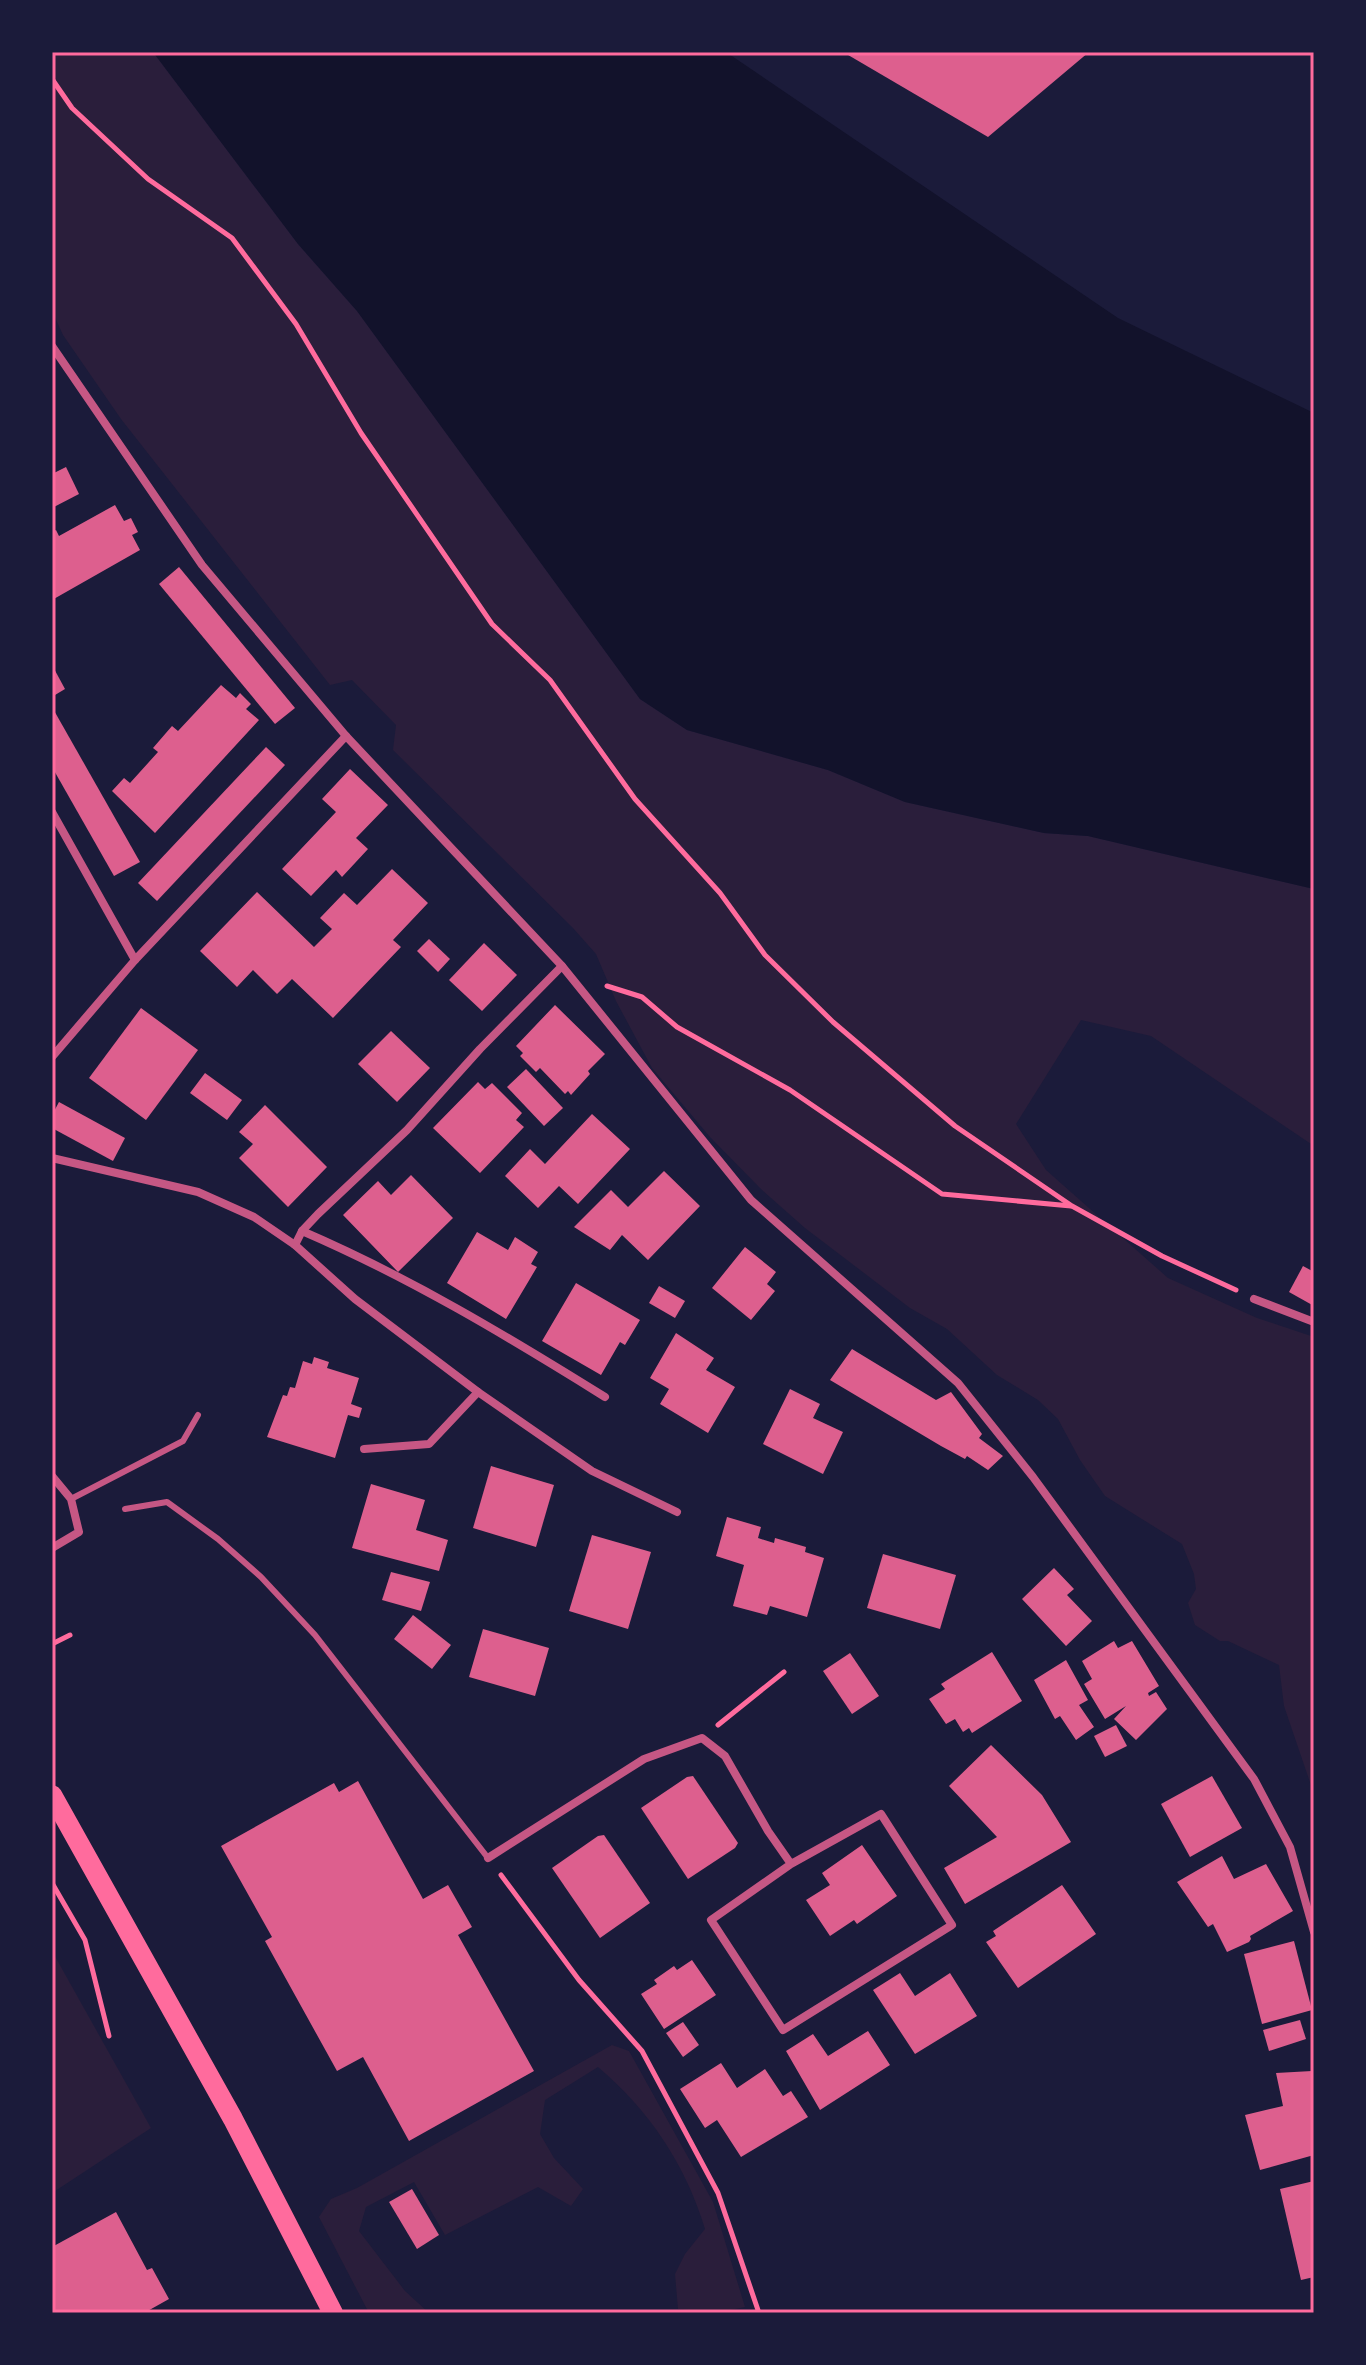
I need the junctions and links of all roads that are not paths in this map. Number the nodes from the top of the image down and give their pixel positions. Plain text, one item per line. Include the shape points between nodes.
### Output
1 (52, 346) edge
2 (346, 736) junction
3 (52, 812) edge
4 (135, 960) junction
5 (562, 966) junction
6 (52, 1057) edge
7 (52, 1158) edge
8 (302, 1231) junction
9 (295, 1245) junction
10 (1254, 1299) road end
11 (1314, 1322) edge
12 (478, 1392) junction
13 (605, 1397) dead end
14 (198, 1415) dead end
15 (364, 1449) dead end
16 (52, 1476) edge
17 (71, 1499) junction
18 (125, 1509) dead end
19 (677, 1512) dead end
20 (52, 1548) edge
21 (52, 1795) edge
22 (488, 1858) joint
23 (791, 1864) junction
24 (1314, 1932) edge
25 (333, 2313) edge

1 - 2 street via 202,565
2 - 4 street
2 - 5 street
3 - 4 street
4 - 6 street
5 - 8 street via 407,1130
5 - 24 street via 751,1200 958,1383 1033,1477 1254,1779 1290,1847
7 - 9 street via 198,1192 254,1217
8 - 9 street
8 - 13 street via 476,1317
9 - 12 street via 355,1299
10 - 11 street
12 - 15 street via 429,1444
12 - 19 street via 592,1471
14 - 17 lane via 183,1441
16 - 17 street
17 - 20 street via 79,1532
18 - 22 lane via 167,1502 261,1577 315,1635
21 - 25 main road via 233,2119
22 - 23 street via 644,1759 702,1738 725,1756
23 - 23 street via 881,1814 952,1925 783,2030 711,1920

